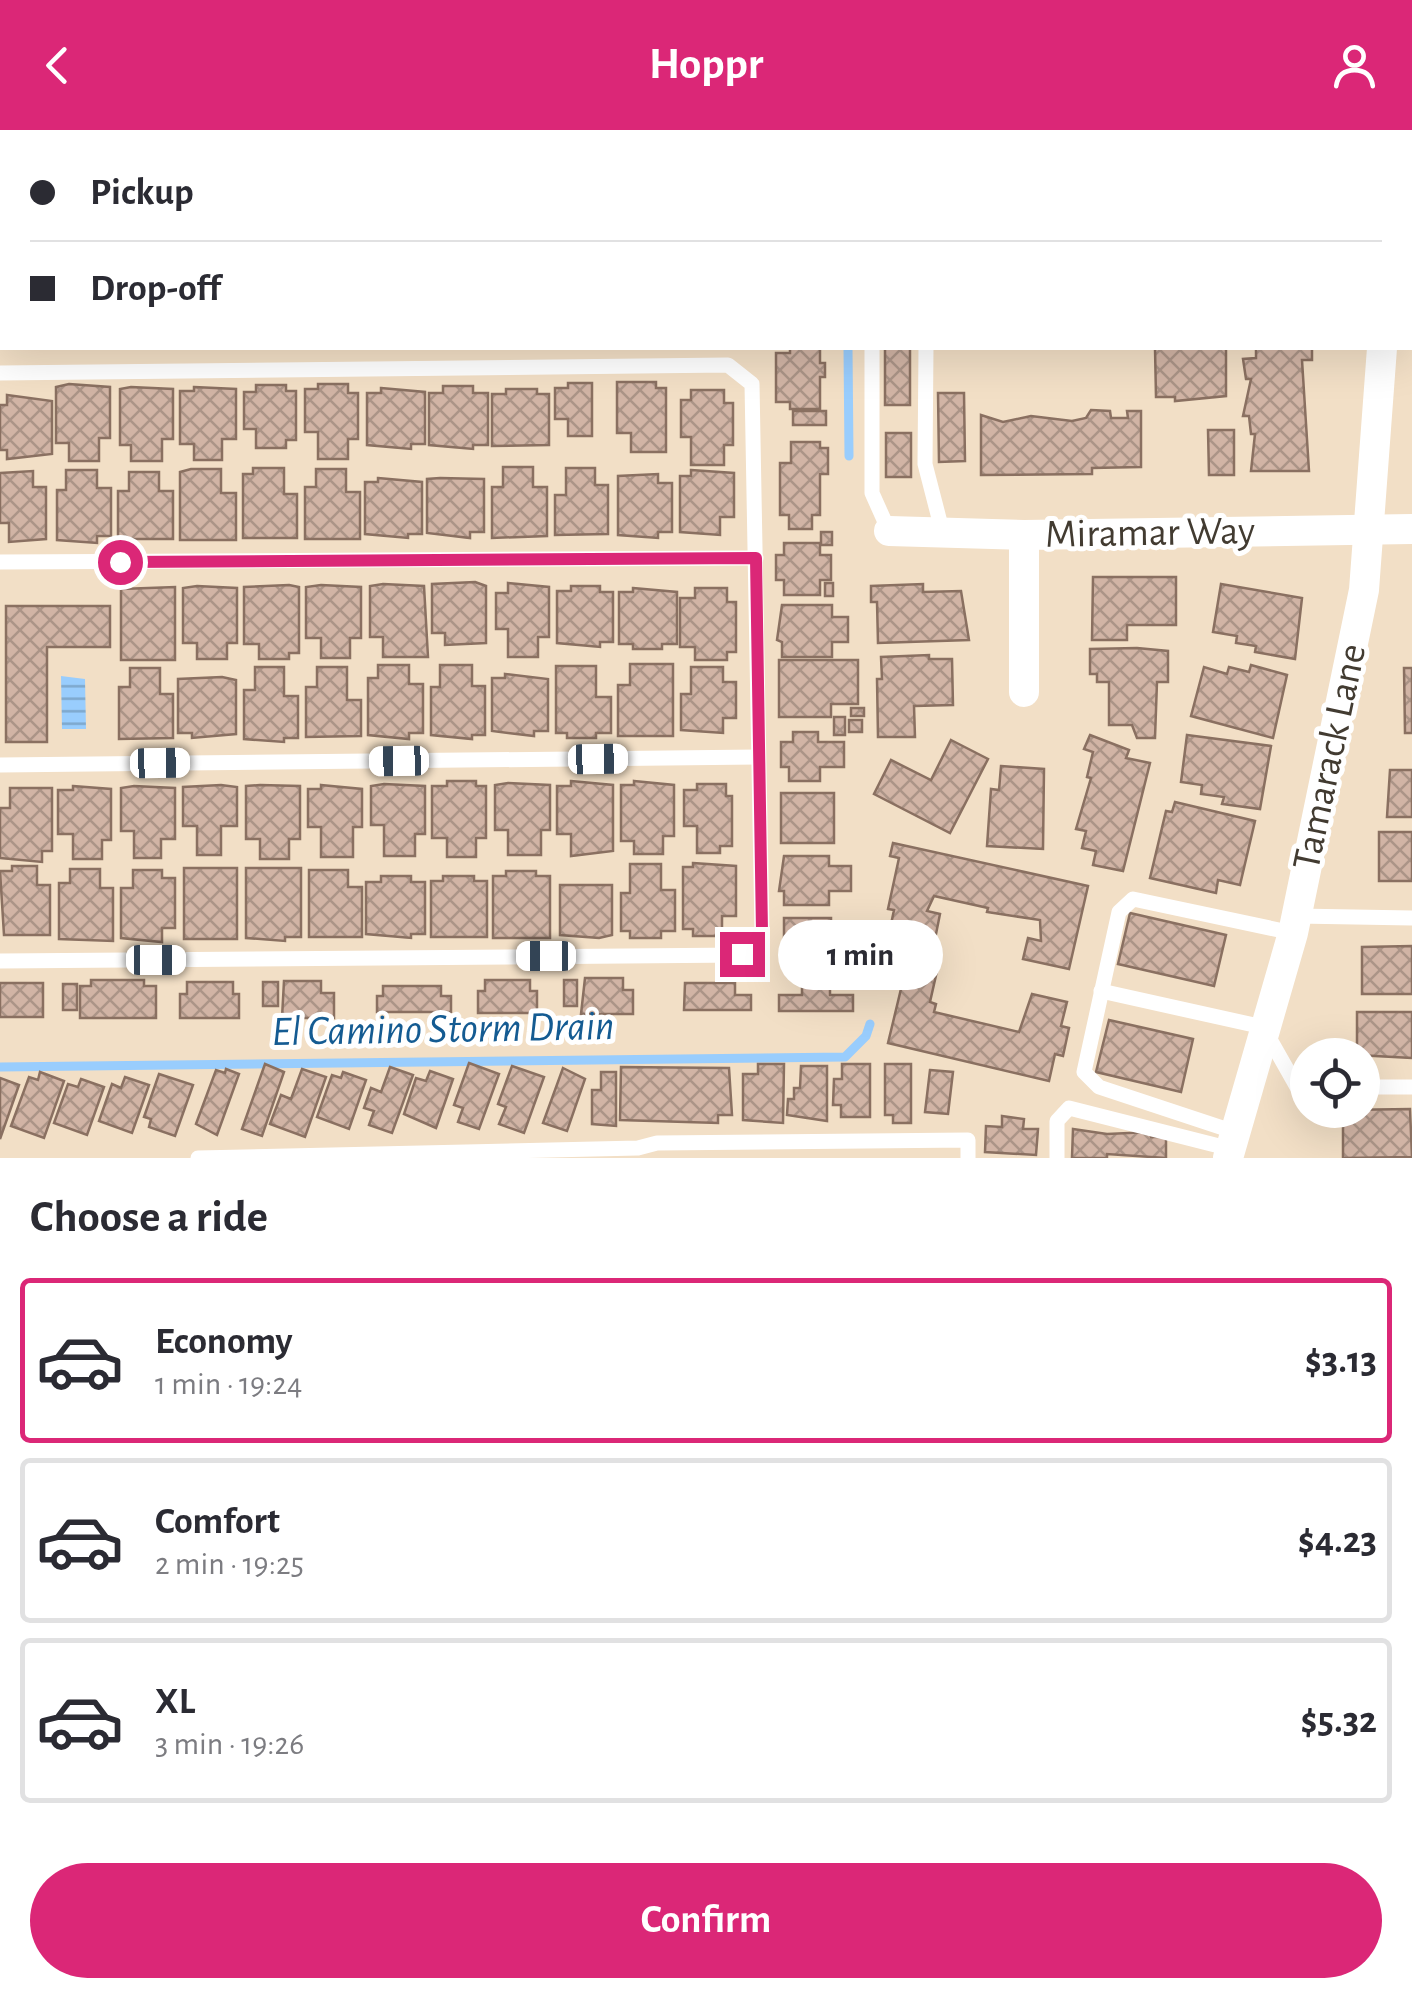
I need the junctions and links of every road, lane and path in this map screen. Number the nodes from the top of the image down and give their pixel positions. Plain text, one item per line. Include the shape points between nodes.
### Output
1 (872, 350) edge
2 (926, 350) edge
3 (1382, 350) edge
4 (0, 373) edge
5 (1412, 528) edge
6 (1368, 529) junction
7 (942, 530) junction
8 (889, 531) joint
9 (1024, 535) junction
10 (756, 558) junction
11 (0, 562) edge
12 (1024, 692) dead end
13 (758, 757) junction
14 (0, 765) edge
15 (1412, 918) edge
16 (1295, 924) junction
17 (0, 961) edge
18 (1101, 991) junction
19 (1263, 1027) junction
20 (1290, 1073) edge
21 (1380, 1087) edge
22 (1412, 1088) edge
23 (1231, 1146) edge
24 (714, 1150) edge
25 (542, 1155) edge
26 (198, 1158) edge
27 (968, 1158) edge
28 (1056, 1158) edge

1 - 8 lane via 872,493
2 - 7 lane via 925,464
3 - 6 street, Tamarack Lane
4 - 10 lane via 728,364 752,384
5 - 6 street, Miramar Way
6 - 9 street, Miramar Way
6 - 16 street, Tamarack Lane via 1364,590
7 - 8 street, Miramar Way
7 - 9 street, Miramar Way
9 - 12 street
10 - 11 lane
10 - 13 lane
13 - 14 lane
13 - 17 lane via 762,932 742,954
15 - 16 lane
16 - 18 lane via 1133,899 1119,912
16 - 19 street, Tamarack Lane
18 - 19 lane
18 - 23 lane via 1088,1079
19 - 20 lane
19 - 23 street, Tamarack Lane
21 - 22 lane
23 - 28 lane via 1069,1108 1057,1121
24 - 25 lane
24 - 27 lane via 968,1140
25 - 26 lane

